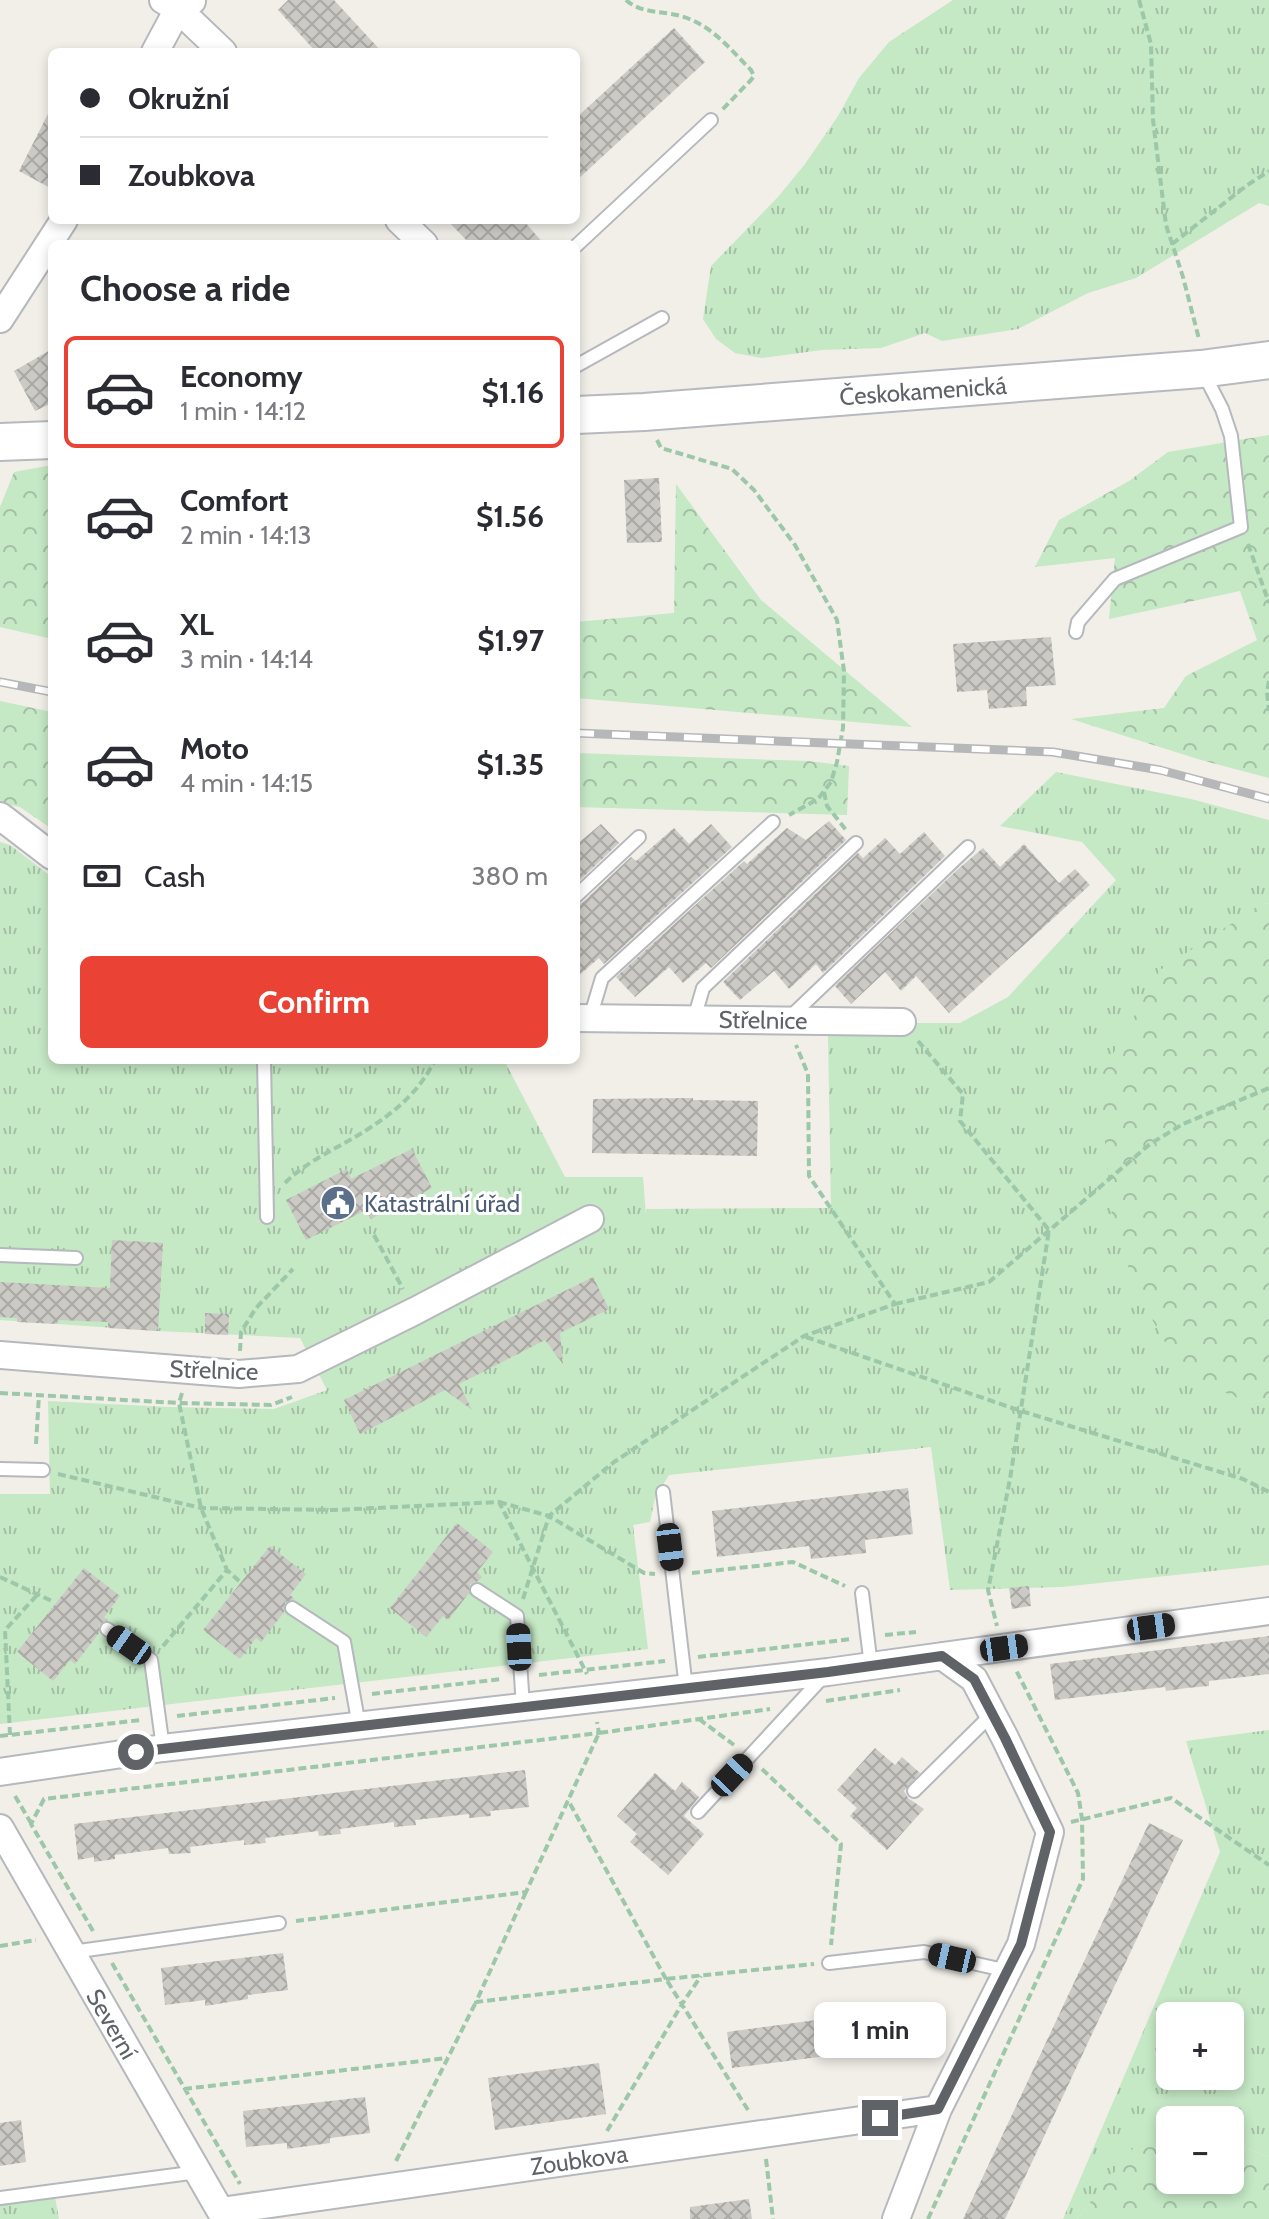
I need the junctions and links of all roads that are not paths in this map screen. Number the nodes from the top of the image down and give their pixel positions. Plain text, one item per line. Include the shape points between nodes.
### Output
1 (178, 3) edge
2 (157, 48) edge
3 (219, 48) edge
4 (711, 120) road end
5 (403, 224) edge
6 (420, 240) edge
7 (580, 242) edge
8 (48, 245) edge
9 (662, 318) dead end
10 (0, 319) edge
11 (1269, 360) edge
12 (580, 364) edge
13 (1201, 369) junction
14 (580, 415) edge
15 (48, 440) edge
16 (0, 442) edge
17 (1076, 632) dead end
18 (0, 816) edge
19 (773, 822) road end
20 (639, 837) dead end
21 (856, 843) road end
22 (968, 847) dead end
23 (48, 853) edge
24 (580, 892) edge
25 (583, 1018) edge
26 (694, 1019) junction
27 (787, 1020) junction
28 (902, 1022) road end
29 (264, 1064) edge
30 (267, 1217) dead end
31 (590, 1219) dead end
32 (0, 1255) edge
33 (76, 1258) dead end
34 (0, 1355) edge
35 (0, 1469) edge
36 (43, 1470) road end
37 (663, 1492) dead end
38 (477, 1590) dead end
39 (862, 1593) dead end
40 (292, 1608) dead end
41 (1269, 1611) edge
42 (107, 1629) dead end
43 (942, 1656) junction
44 (871, 1666) junction
45 (828, 1672) junction
46 (686, 1688) junction
47 (523, 1707) junction
48 (992, 1714) junction
49 (359, 1726) junction
50 (163, 1748) junction
51 (0, 1772) edge
52 (914, 1791) dead end
53 (698, 1812) dead end
54 (0, 1828) edge
55 (279, 1923) road end
56 (67, 1944) junction
57 (829, 1963) road end
58 (1008, 1971) junction
59 (938, 2109) junction
60 (198, 2172) junction
61 (0, 2198) edge
62 (223, 2215) edge
63 (896, 2219) edge

1 - 2 street
1 - 3 street
4 - 7 lane
5 - 6 street
8 - 10 street
9 - 12 lane
11 - 13 street, Českokamenická
13 - 14 street, Českokamenická
13 - 17 lane via 1231,436 1241,527 1115,579 1078,622
15 - 16 street
18 - 23 street
19 - 25 lane via 602,978
20 - 24 lane
21 - 26 lane via 703,988
22 - 27 lane
25 - 26 street, Střelnice
26 - 27 street, Střelnice
27 - 28 street, Střelnice
29 - 30 lane
31 - 34 street, Střelnice via 298,1369 239,1374
32 - 33 lane
35 - 36 lane
37 - 46 lane
38 - 47 lane via 517,1616
39 - 44 lane
40 - 49 lane via 344,1642
41 - 43 street
42 - 50 lane via 151,1660
43 - 44 street
43 - 48 street via 974,1679
44 - 45 street
45 - 46 street
45 - 53 lane
46 - 47 street
47 - 49 street
48 - 52 lane
48 - 58 street via 1050,1832 1021,1944
49 - 50 street
50 - 51 street
54 - 56 street, Severní
55 - 56 lane via 103,1947
56 - 60 street, Severní
57 - 58 lane via 924,1952
58 - 59 street
59 - 62 street, Zoubkova
59 - 63 street
60 - 61 lane
60 - 62 street, Severní

